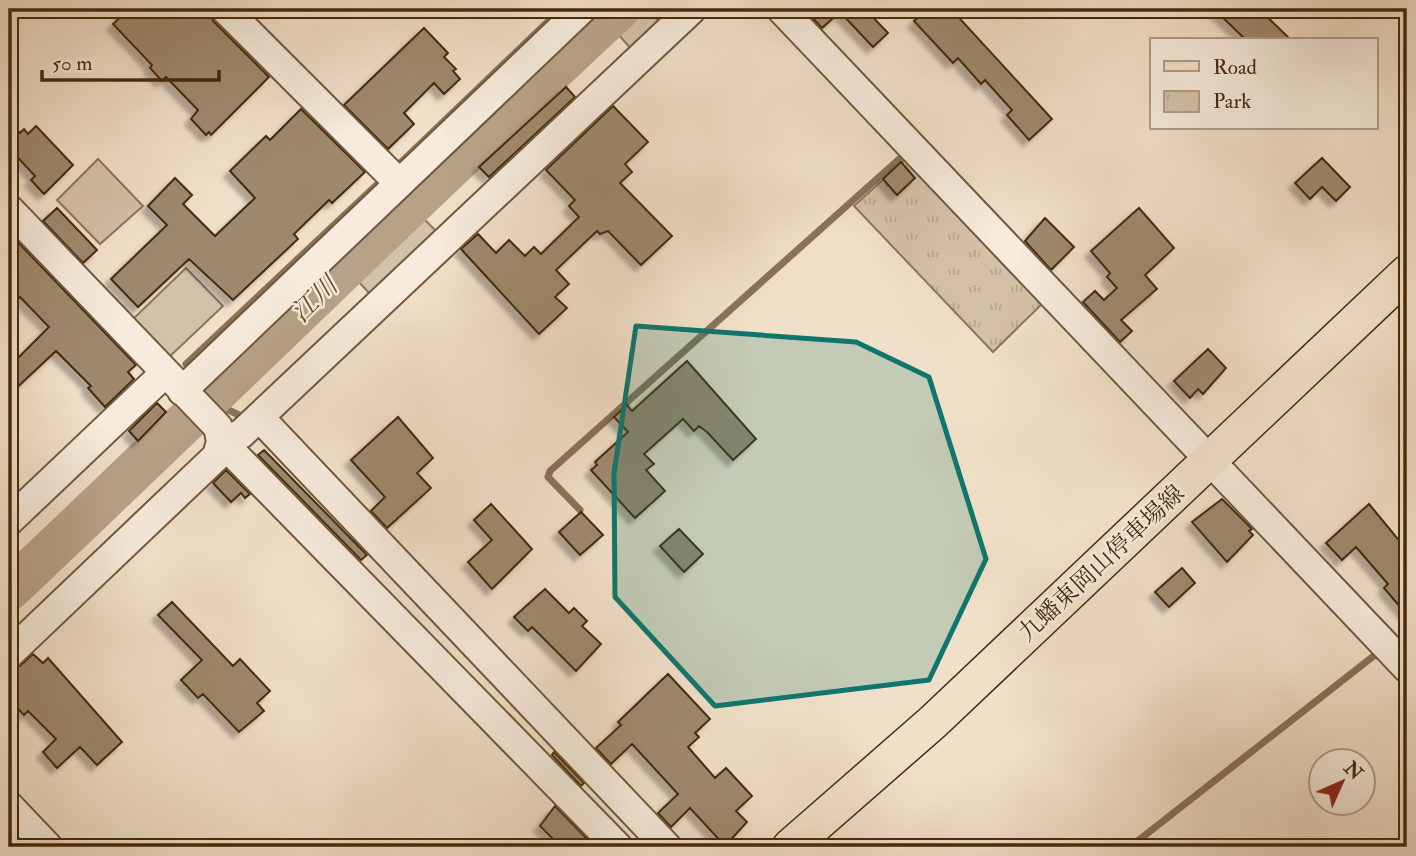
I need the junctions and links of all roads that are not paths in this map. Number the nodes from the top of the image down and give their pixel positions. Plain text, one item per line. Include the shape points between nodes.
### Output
1 (225, 9) edge
2 (582, 9) edge
3 (692, 9) edge
4 (781, 9) edge
5 (392, 176) junction
6 (9, 209) edge
7 (1407, 273) edge
8 (179, 388) junction
9 (240, 427) junction
10 (1210, 460) junction
11 (9, 521) edge
12 (9, 653) edge
13 (1407, 667) edge
14 (9, 806) edge
15 (48, 847) edge
16 (618, 847) edge
17 (667, 847) edge
18 (790, 847) edge

1 - 5 street
2 - 5 street
3 - 9 street
4 - 10 street
5 - 8 street
6 - 8 street
7 - 10 main road, 九蟠東岡山停車場線
8 - 9 street
8 - 11 street
9 - 12 street via 217,456
9 - 16 street
9 - 17 street
10 - 13 street
10 - 18 main road, 九蟠東岡山停車場線 via 933,722
14 - 15 street

